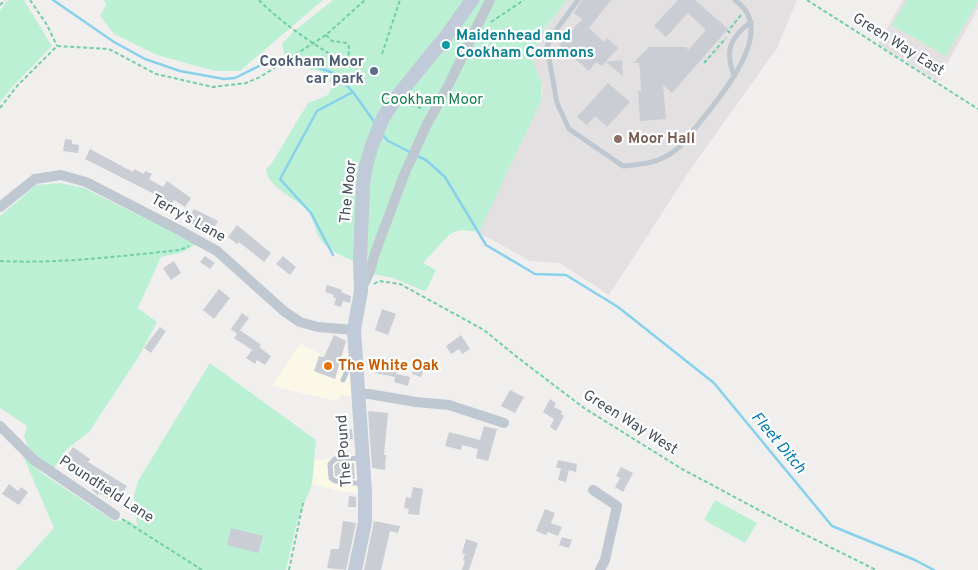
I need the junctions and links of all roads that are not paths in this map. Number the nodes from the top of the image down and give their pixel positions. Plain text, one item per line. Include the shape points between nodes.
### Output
1 (472, 0) edge
2 (490, 0) edge
3 (578, 0) edge
4 (735, 0) edge
5 (751, 22) junction
6 (734, 76) junction
7 (0, 207) edge
8 (361, 291) junction
9 (354, 330) junction
10 (356, 364) junction
11 (343, 380) dead end
12 (358, 394) junction
13 (504, 423) dead end
14 (0, 426) edge
15 (362, 458) junction
16 (364, 484) junction
17 (593, 490) dead end
18 (115, 515) road end
19 (356, 570) edge
20 (600, 570) edge

1 - 8 main road, The Moor via 447,35 393,95 372,145 363,184
2 - 8 street via 404,175
3 - 6 lane via 550,36 547,47 557,103 569,129 623,166 656,162 675,151
4 - 5 lane via 745,9
5 - 6 lane via 751,39
5 - 6 lane via 735,36 729,47
7 - 9 street, Terry's Lane via 36,179 61,175 86,182 217,251 300,322
8 - 9 main road, The Moor
9 - 10 main road, The Pound
10 - 11 lane via 347,371
10 - 12 main road, The Pound
12 - 13 street via 449,405
12 - 15 main road, The Pound
14 - 18 street, Poundfield Lane via 34,460
15 - 16 main road, The Pound
15 - 16 lane via 335,459 330,464 331,478 335,482
16 - 19 main road, The Pound via 365,522
17 - 20 street via 616,506 606,560

